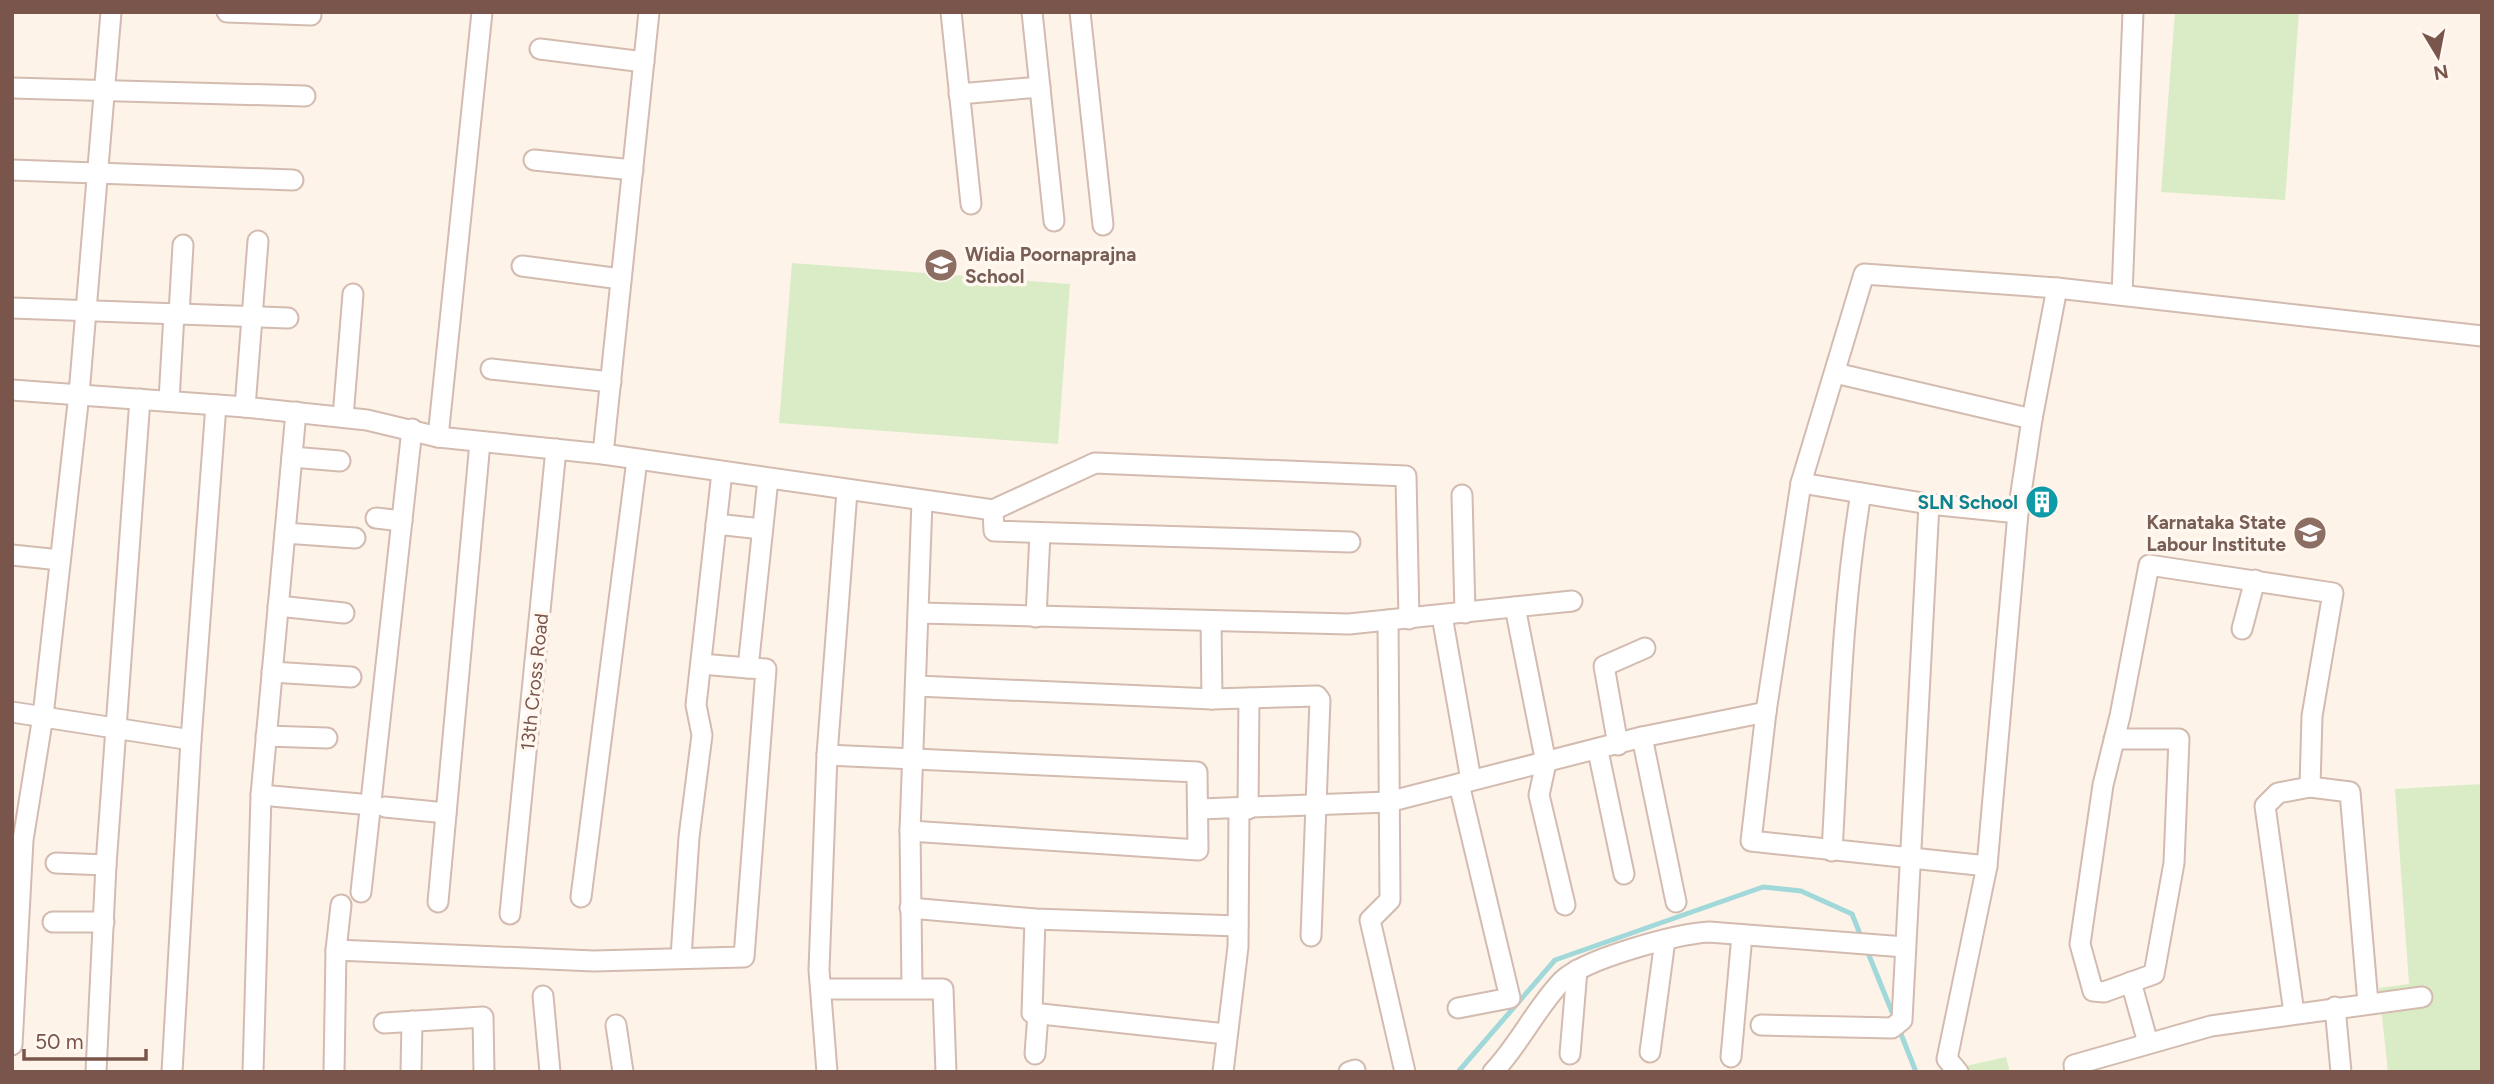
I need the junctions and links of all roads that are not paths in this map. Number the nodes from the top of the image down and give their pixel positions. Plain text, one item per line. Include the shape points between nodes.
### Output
1 (111, 12) edge
2 (227, 12) edge
3 (482, 12) edge
4 (649, 12) edge
5 (951, 12) edge
6 (1032, 12) edge
7 (1080, 12) edge
8 (2133, 12) edge
9 (311, 15) dead end
10 (540, 49) dead end
11 (644, 62) junction
12 (1040, 87) junction
13 (12, 88) edge
14 (104, 90) junction
15 (959, 94) junction
16 (305, 96) dead end
17 (534, 160) dead end
18 (12, 170) edge
19 (633, 170) junction
20 (98, 174) junction
21 (293, 180) dead end
22 (971, 204) dead end
23 (1054, 221) dead end
24 (1103, 225) dead end
25 (258, 241) dead end
26 (183, 245) dead end
27 (522, 266) dead end
28 (621, 279) junction
29 (2057, 288) junction
30 (353, 295) dead end
31 (2122, 295) junction
32 (12, 309) edge
33 (87, 312) junction
34 (177, 314) junction
35 (252, 317) junction
36 (288, 318) dead end
37 (2482, 336) edge
38 (491, 369) dead end
39 (1835, 373) junction
40 (611, 382) junction
41 (12, 390) edge
42 (79, 394) junction
43 (141, 399) junction
44 (169, 400) junction
45 (216, 405) junction
46 (245, 407) junction
47 (296, 412) junction
48 (343, 417) junction
49 (2032, 419) junction
50 (412, 429) junction
51 (438, 437) junction
52 (480, 442) junction
53 (556, 449) junction
54 (603, 454) junction
55 (292, 457) junction
56 (637, 460) junction
57 (340, 461) dead end
58 (722, 472) junction
59 (768, 479) junction
60 (1801, 483) junction
61 (847, 491) junction
62 (1861, 493) junction
63 (1462, 495) dead end
64 (922, 501) junction
65 (1929, 504) junction
66 (993, 510) junction
67 (2018, 513) junction
68 (376, 518) dead end
69 (402, 521) junction
70 (716, 524) junction
71 (762, 529) junction
72 (285, 533) junction
73 (1040, 533) junction
74 (355, 538) dead end
75 (1350, 542) dead end
76 (12, 555) edge
77 (60, 560) junction
78 (2255, 580) junction
79 (1572, 601) dead end
80 (278, 606) junction
81 (1515, 607) junction
82 (344, 613) dead end
83 (919, 613) junction
84 (1465, 613) junction
85 (1442, 616) junction
86 (1036, 617) junction
87 (1409, 619) junction
88 (1211, 621) junction
89 (1388, 621) junction
90 (2242, 629) dead end
91 (1645, 648) dead end
92 (701, 663) junction
93 (748, 668) junction
94 (272, 672) junction
95 (351, 677) dead end
96 (917, 686) junction
97 (1249, 698) junction
98 (1212, 699) junction
99 (12, 712) edge
100 (1766, 712) junction
101 (43, 716) junction
102 (117, 728) junction
103 (267, 736) junction
104 (1642, 737) junction
105 (327, 738) dead end
106 (2114, 739) junction
107 (191, 740) junction
108 (1618, 745) junction
109 (1598, 751) junction
110 (827, 755) junction
111 (915, 758) junction
112 (1546, 763) junction
113 (1465, 782) junction
114 (2309, 787) junction
115 (261, 795) junction
116 (1388, 803) junction
117 (378, 806) junction
118 (1315, 806) junction
119 (1200, 809) junction
120 (1243, 809) junction
121 (446, 813) junction
122 (910, 831) junction
123 (1832, 851) junction
124 (1909, 860) junction
125 (57, 863) dead end
126 (106, 865) junction
127 (1987, 866) junction
128 (1624, 874) dead end
129 (361, 892) dead end
130 (581, 897) dead end
131 (438, 902) dead end
132 (1676, 902) dead end
133 (341, 905) dead end
134 (1565, 905) dead end
135 (910, 908) junction
136 (510, 914) dead end
137 (1035, 919) junction
138 (53, 922) dead end
139 (104, 922) junction
140 (1238, 926) junction
141 (1742, 935) junction
142 (1311, 936) dead end
143 (1665, 940) junction
144 (1905, 947) junction
145 (336, 950) junction
146 (681, 957) junction
147 (1577, 970) junction
148 (2131, 982) junction
149 (912, 987) junction
150 (821, 989) junction
151 (543, 996) dead end
152 (2422, 997) dead end
153 (2368, 1003) junction
154 (2336, 1007) junction
155 (1458, 1008) dead end
156 (2294, 1013) junction
157 (1038, 1014) junction
158 (412, 1021) junction
159 (384, 1023) dead end
160 (616, 1025) dead end
161 (1761, 1025) dead end
162 (1226, 1034) junction
163 (2148, 1043) junction
164 (12, 1045) edge
165 (1650, 1052) dead end
166 (1035, 1054) dead end
167 (1570, 1054) dead end
168 (1731, 1057) dead end
169 (96, 1072) edge
170 (172, 1072) edge
171 (253, 1072) edge
172 (334, 1072) edge
173 (411, 1072) edge
174 (484, 1072) edge
175 (550, 1072) edge
176 (623, 1072) edge
177 (827, 1072) edge
178 (946, 1072) edge
179 (1223, 1072) edge
180 (1405, 1072) edge
181 (1493, 1072) edge
182 (1958, 1072) edge
183 (2076, 1072) edge
184 (2341, 1072) edge

1 - 14 street
2 - 9 street
3 - 51 street
4 - 11 street
5 - 15 street
6 - 12 street
7 - 24 street
8 - 31 street
10 - 11 street
11 - 19 street
12 - 15 street
12 - 23 street
13 - 14 street
14 - 16 street
14 - 20 street
15 - 22 street
17 - 19 street
18 - 20 street
19 - 28 street
20 - 21 street
20 - 33 street
25 - 35 street
26 - 34 street
27 - 28 street
28 - 40 street
29 - 31 street
29 - 39 street via 1864,274
29 - 49 street
30 - 48 street
31 - 37 street
32 - 33 street
33 - 34 street
33 - 42 street
34 - 35 street
34 - 44 street
35 - 36 street
35 - 46 street
38 - 40 street
39 - 49 street
39 - 60 street
40 - 54 street
41 - 42 street
42 - 43 street
42 - 77 street
43 - 44 street
43 - 102 street
44 - 45 street
45 - 46 street
45 - 107 street
46 - 47 street
47 - 48 street
47 - 55 street
48 - 50 street
49 - 67 street
50 - 51 street
50 - 69 street
51 - 52 street
52 - 53 street
52 - 121 street
53 - 54 street
53 - 136 street, 13th Cross Road
54 - 56 street
55 - 57 street
55 - 72 street
56 - 58 street
56 - 130 street
58 - 59 street
58 - 70 street
59 - 61 street
59 - 71 street
60 - 62 street
60 - 100 street
61 - 64 street
61 - 110 street
62 - 65 street
62 - 123 street via 1842,664
63 - 84 street
64 - 66 street
64 - 83 street
65 - 67 street
65 - 124 street
66 - 73 street via 994,531
66 - 87 street via 1095,463 1406,476
67 - 127 street
68 - 69 street
69 - 117 street
70 - 71 street
70 - 92 street
71 - 93 street
72 - 74 street
72 - 80 street
73 - 75 street
73 - 86 street
76 - 77 street
77 - 101 street
78 - 90 street
78 - 106 street via 2149,565
78 - 114 street via 2333,593 2312,716
79 - 81 street
80 - 82 street
80 - 94 street
81 - 84 street
81 - 112 street
83 - 86 street
83 - 96 street
84 - 85 street
85 - 87 street
85 - 113 street
86 - 88 street
87 - 89 street
88 - 89 street
88 - 98 street
89 - 116 street
91 - 108 street via 1604,666
92 - 93 street
92 - 146 street via 696,705 702,735
93 - 146 street via 766,669 744,957
94 - 95 street
94 - 103 street
96 - 98 street
96 - 111 street
97 - 98 street
97 - 118 street via 1311,695 1320,700
97 - 120 street
99 - 101 street
100 - 104 street
100 - 123 street via 1751,841
101 - 102 street
101 - 164 street via 23,840
102 - 107 street
102 - 126 street
103 - 105 street
103 - 115 street
104 - 108 street
104 - 132 street
106 - 148 street via 2102,785 2080,944 2093,991 2104,992
106 - 148 street via 2179,739 2174,863 2154,974
107 - 170 street
108 - 109 street
109 - 112 street
109 - 128 street
110 - 111 street
110 - 150 street
111 - 119 street via 1197,772
111 - 122 street
112 - 113 street
112 - 134 street via 1539,795
113 - 116 street
113 - 155 street via 1510,998
114 - 153 street via 2350,792
114 - 156 street via 2278,793 2265,806
115 - 117 street
115 - 171 street
116 - 118 street
116 - 180 street via 1390,900 1370,920
117 - 121 street
117 - 129 street
118 - 120 street
118 - 142 street
119 - 120 street
119 - 122 street via 1198,850
120 - 140 street
121 - 131 street
122 - 135 street
123 - 124 street
124 - 127 street
124 - 144 street
125 - 126 street
126 - 139 street
127 - 182 street via 1947,1059
133 - 145 street
135 - 137 street
135 - 149 street
137 - 140 street
137 - 157 street via 1032,1013
138 - 139 street
139 - 169 street
140 - 162 street
141 - 143 street via 1709,932
141 - 144 street
141 - 168 street
143 - 147 street
143 - 165 street
144 - 161 street via 1898,1025
145 - 146 street via 581,961
145 - 172 street
147 - 167 street
147 - 181 street via 1562,981
148 - 163 street
149 - 150 street
149 - 178 street via 943,989
150 - 177 street
151 - 175 street
152 - 153 street
153 - 154 street
154 - 156 street
154 - 184 street
156 - 163 street via 2211,1026
157 - 162 street
157 - 166 street
158 - 159 street
158 - 173 street
158 - 174 street via 483,1017
160 - 176 street
162 - 179 street
163 - 183 street via 2074,1065

